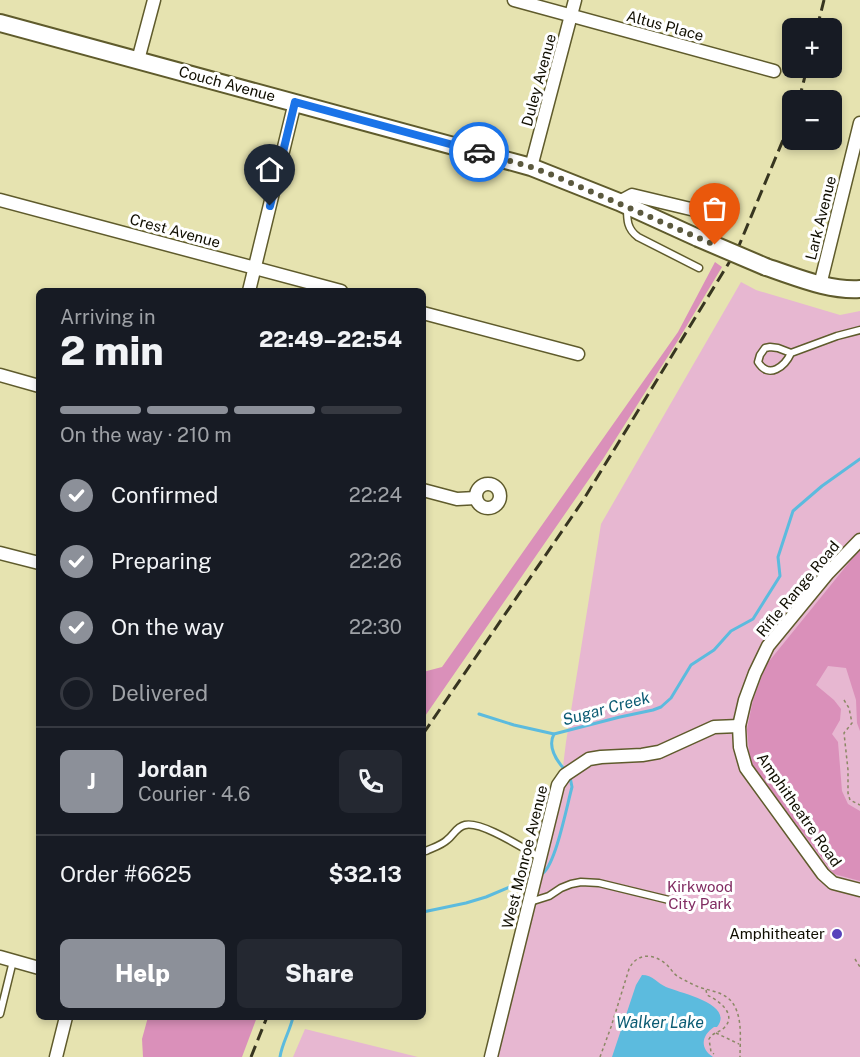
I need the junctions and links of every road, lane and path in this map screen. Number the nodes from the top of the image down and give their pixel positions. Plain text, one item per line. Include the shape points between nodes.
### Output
1 (154, 0) edge
2 (514, 0) edge
3 (576, 0) edge
4 (571, 16) junction
5 (0, 23) edge
6 (138, 60) junction
7 (774, 71) dead end
8 (295, 102) junction
9 (860, 123) edge
10 (531, 167) junction
11 (0, 200) edge
12 (623, 204) junction
13 (720, 216) dead end
14 (255, 268) junction
15 (699, 268) dead end
16 (820, 285) junction
17 (250, 288) edge
18 (330, 288) edge
19 (860, 289) edge
20 (426, 314) edge
21 (860, 330) edge
22 (791, 352) junction
23 (578, 354) dead end
24 (0, 375) edge
25 (36, 385) edge
26 (426, 491) edge
27 (476, 498) dead end
28 (860, 540) edge
29 (0, 553) edge
30 (36, 563) edge
31 (844, 700) dead end
32 (739, 726) junction
33 (860, 805) edge
34 (426, 851) dead end
35 (540, 858) junction
36 (860, 890) edge
37 (673, 901) dead end
38 (529, 902) junction
39 (0, 957) edge
40 (855, 959) dead end
41 (13, 961) junction
42 (36, 967) edge
43 (860, 967) edge
44 (706, 989) junction
45 (0, 1014) edge
46 (65, 1020) edge
47 (715, 1032) junction
48 (740, 1044) junction
49 (714, 1053) dead end
50 (56, 1057) edge
51 (491, 1057) edge
52 (600, 1057) edge
53 (740, 1057) edge

1 - 6 street
2 - 4 street, Altus Place
3 - 4 street, Duley Avenue
4 - 7 street, Altus Place
4 - 10 street, Duley Avenue
5 - 6 street, Couch Avenue
6 - 8 street, Couch Avenue
8 - 10 street, Couch Avenue
8 - 14 street
9 - 16 street, Lark Avenue
10 - 12 street, Couch Avenue
11 - 14 street, Crest Avenue
12 - 13 street via 632,195
12 - 15 lane via 631,232
12 - 16 street, Couch Avenue, bridge via 766,267
14 - 17 street
14 - 18 street, Crest Avenue
16 - 19 street, Couch Avenue
20 - 23 street
21 - 22 lane
22 - 22 lane via 765,348 758,362 767,370 775,370
24 - 25 street
26 - 27 street via 457,499
28 - 32 street, Rifle Range Road via 768,646 745,700
29 - 30 street
31 - 33 path via 852,723 844,733 848,793 850,800
32 - 35 street, West Monroe Avenue via 714,727 659,752 590,759 579,765 558,785
32 - 36 street, Amphitheatre Road via 746,768 824,874 833,883
34 - 35 lane via 467,824 498,834
35 - 38 street, West Monroe Avenue
37 - 38 lane via 581,882
38 - 51 street, West Monroe Avenue
39 - 41 street
40 - 43 path
41 - 42 street
41 - 45 lane
44 - 47 path via 707,995 722,1003 728,1013 726,1026
44 - 48 path via 723,994 731,1002 739,1021
44 - 52 path via 679,977 657,959 637,958 626,976
46 - 50 street
47 - 48 path
47 - 49 path via 709,1042
48 - 53 path

